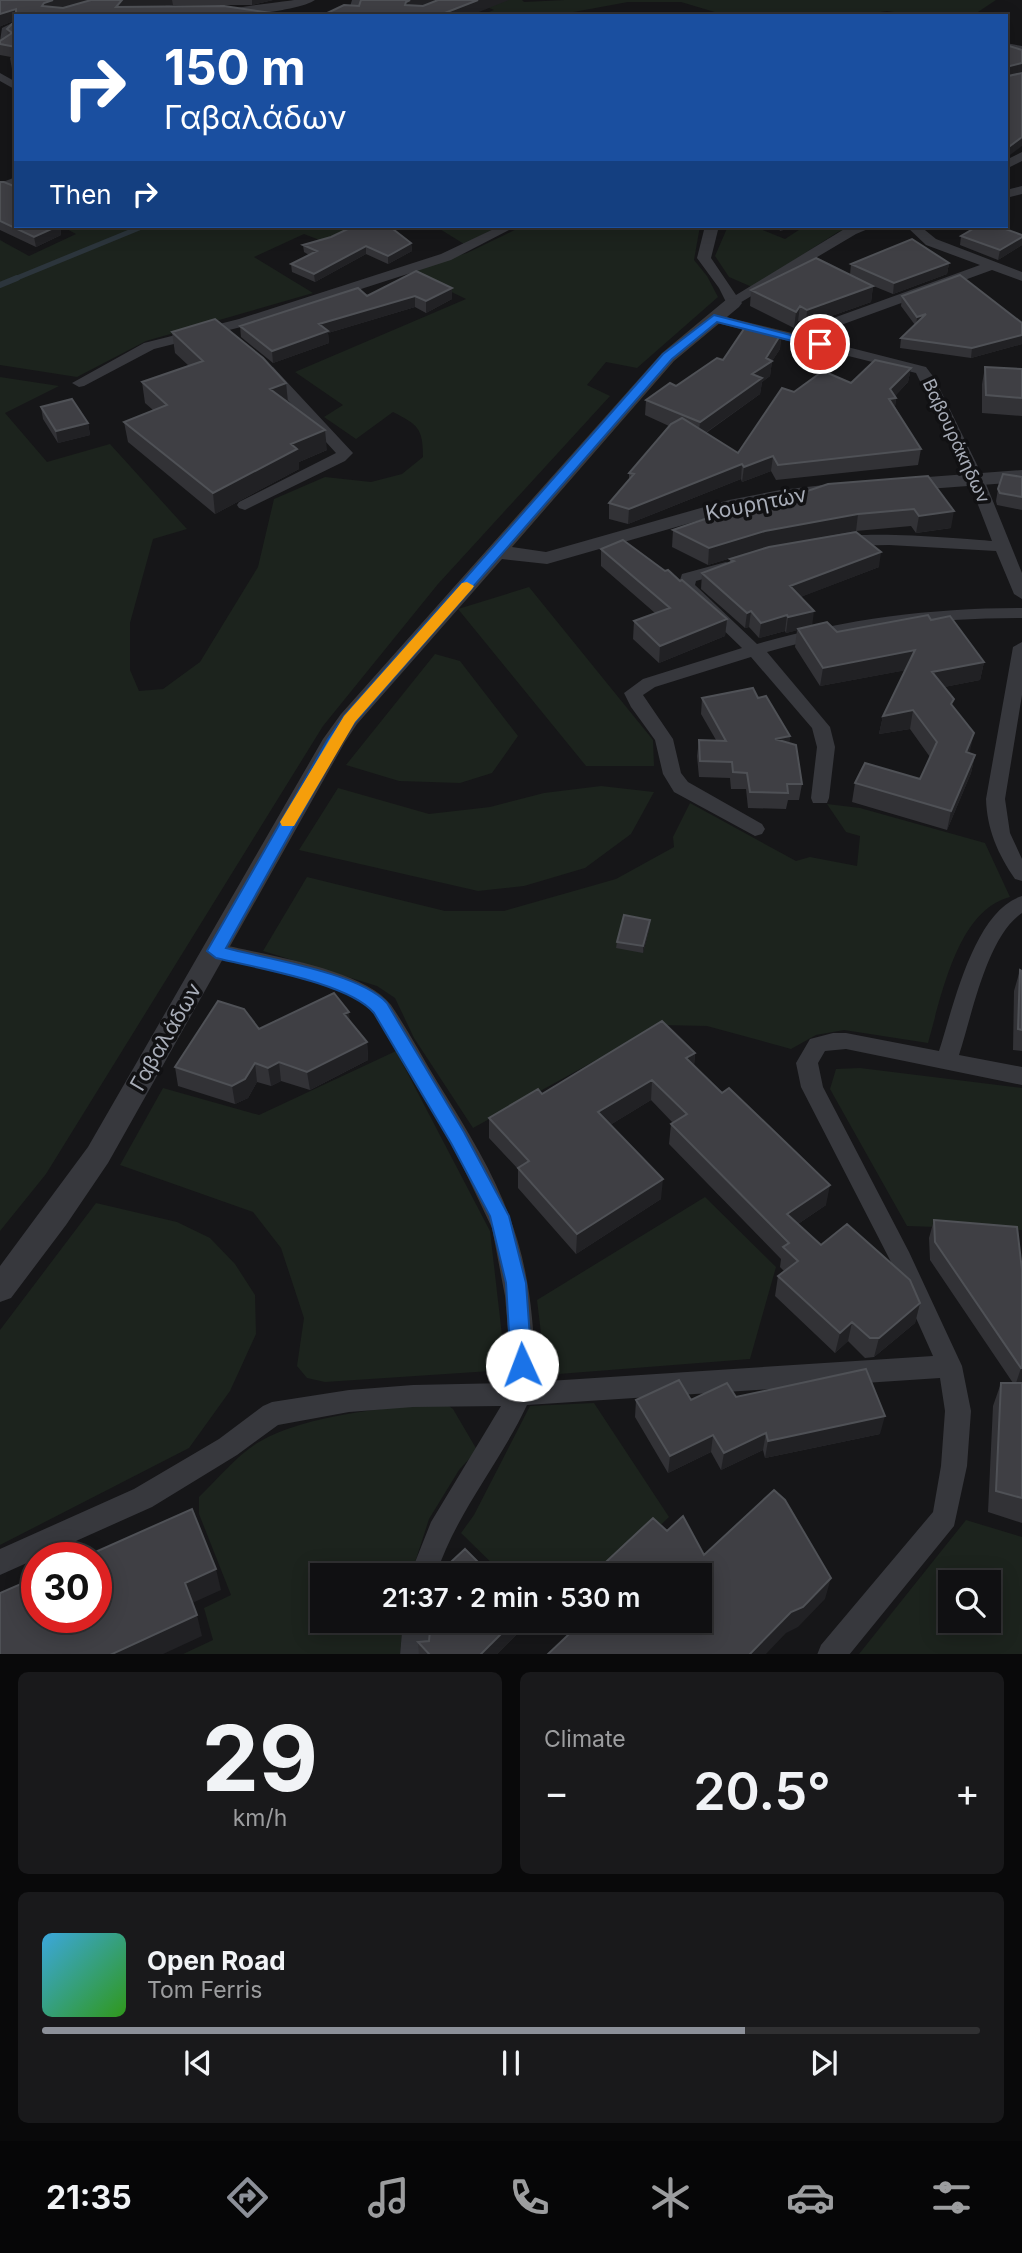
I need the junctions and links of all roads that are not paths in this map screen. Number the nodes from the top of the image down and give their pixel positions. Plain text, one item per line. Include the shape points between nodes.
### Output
1 (310, 0) edge
2 (224, 11) edge
3 (14, 25) edge
4 (1, 38) edge
5 (506, 228) edge
6 (712, 228) edge
7 (862, 228) edge
8 (914, 228) edge
9 (991, 266) junction
10 (1022, 278) edge
11 (733, 303) junction
12 (714, 318) junction
13 (793, 338) junction
14 (261, 364) edge
15 (79, 383) dead end
16 (1022, 476) edge
17 (976, 479) junction
18 (875, 487) edge
19 (849, 489) edge
20 (245, 505) dead end
21 (823, 544) edge
22 (1003, 546) junction
23 (497, 552) junction
24 (741, 562) edge
25 (1022, 594) edge
26 (1022, 613) edge
27 (1022, 647) edge
28 (755, 650) junction
29 (820, 798) dead end
30 (755, 829) dead end
31 (1022, 874) edge
32 (1022, 903) edge
33 (216, 951) junction
34 (946, 1061) junction
35 (1022, 1076) edge
36 (0, 1289) edge
37 (950, 1366) junction
38 (519, 1394) junction
39 (0, 1562) edge
40 (428, 1563) edge
41 (416, 1633) edge
42 (414, 1654) edge
43 (831, 1654) edge

1 - 2 street via 260,10
3 - 4 street
5 - 15 street via 446,257 223,333 149,346
6 - 11 street via 704,258
7 - 11 street via 809,263
8 - 9 street via 931,242
9 - 10 street
9 - 13 street via 884,300
11 - 12 street, Γαβαλάδων
12 - 13 street, Βαβουράκηδων
12 - 23 street, Γαβαλάδων via 668,357
13 - 17 street, Βαβουράκηδων via 921,370
14 - 20 street via 345,453
16 - 17 street
17 - 18 street
17 - 22 street, Βαβουράκηδων
19 - 23 street, Κουρητών via 729,506 547,558
21 - 22 street via 867,539
22 - 25 street, Βαβουράκηδων
23 - 33 street, Γαβαλάδων via 378,684 335,739
24 - 28 street via 691,577 685,583
26 - 28 street via 906,617
27 - 31 street via 994,809 998,831
28 - 29 street via 797,694 824,733
28 - 30 street via 649,683 633,693 664,739 672,774 681,787
32 - 34 street via 1004,915 974,968
33 - 36 street, Γαβαλάδων via 93,1164
33 - 38 street via 359,990 372,998 390,1021 500,1216 516,1283
34 - 35 street
34 - 37 street via 846,1041 818,1045 807,1063 812,1087 901,1259
37 - 38 street
37 - 43 street via 957,1421 944,1517
38 - 39 street via 349,1401 272,1415 143,1498
38 - 40 street via 488,1456 442,1528
41 - 42 street

